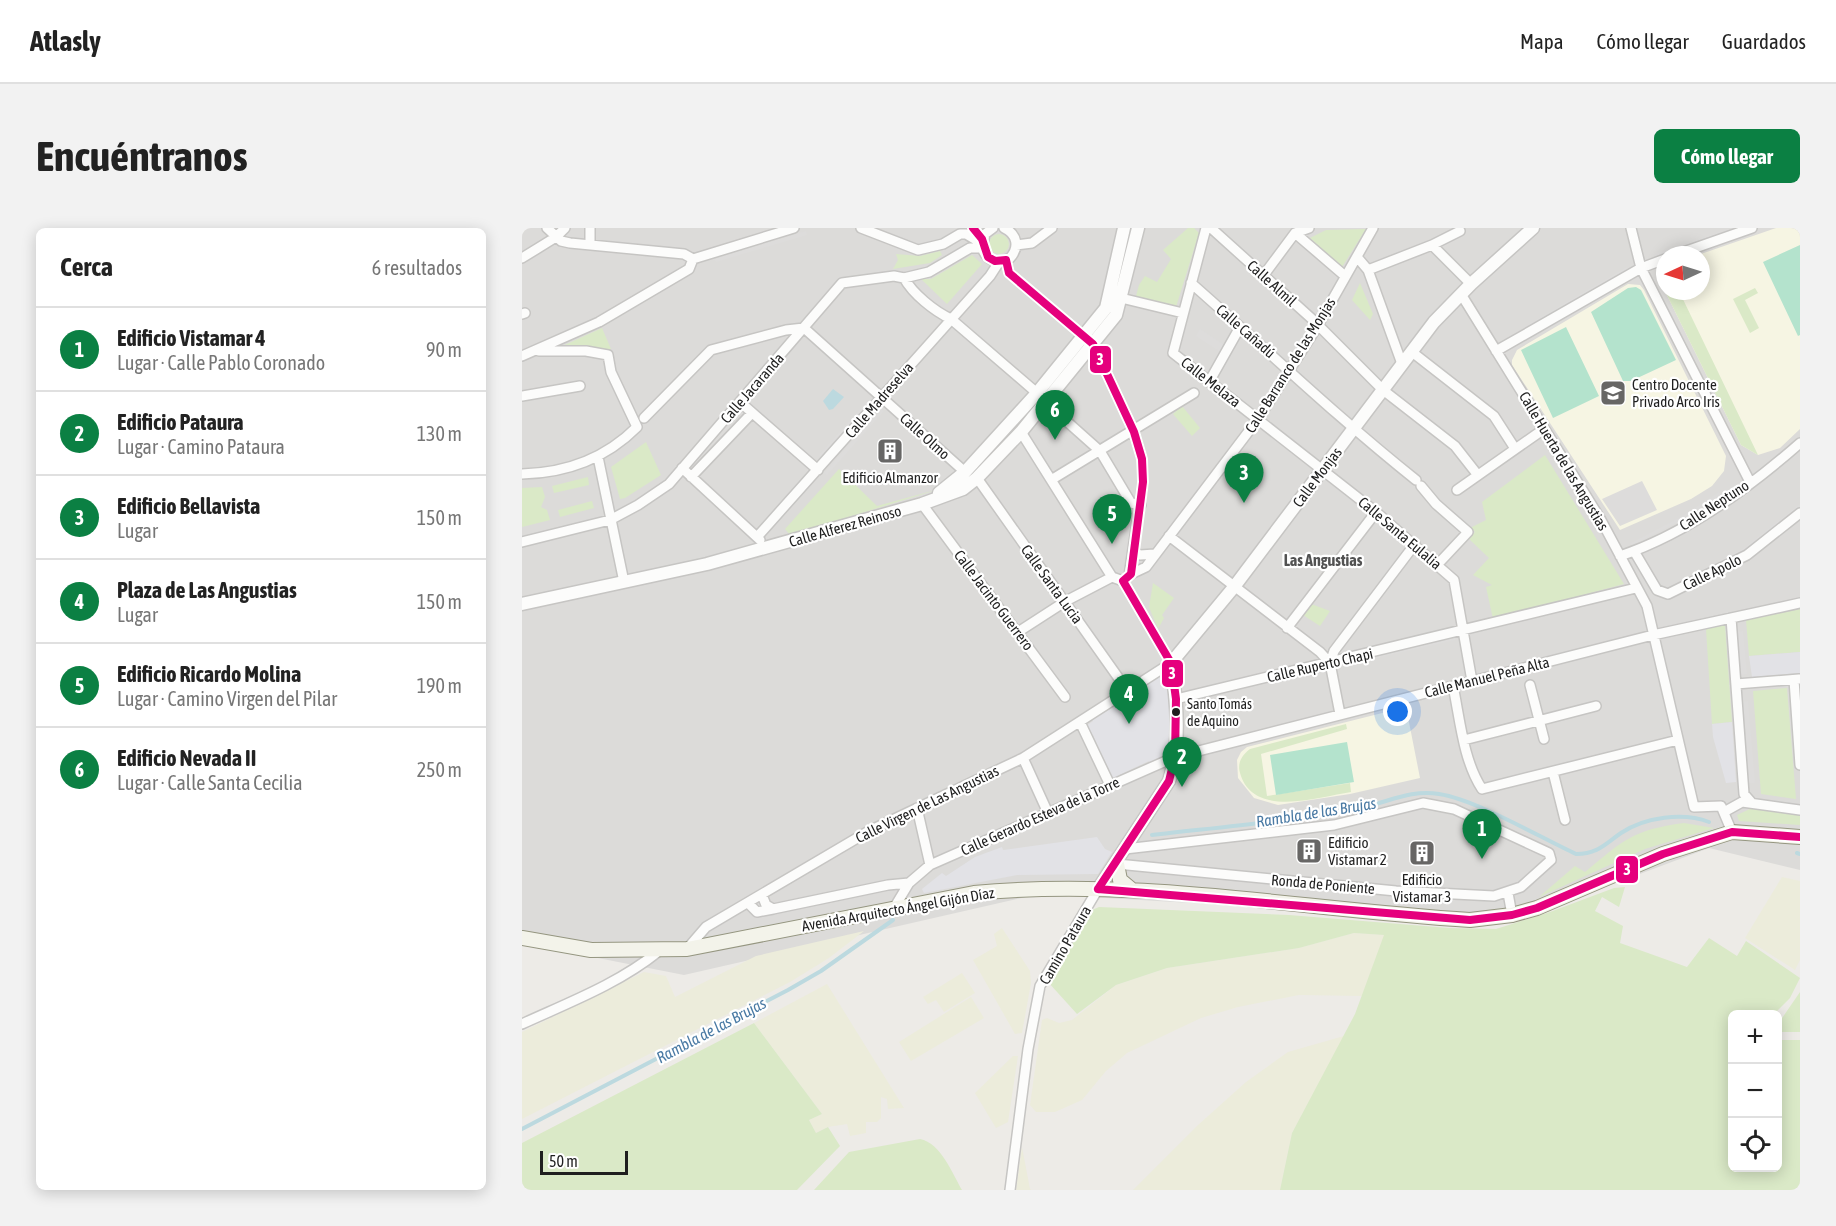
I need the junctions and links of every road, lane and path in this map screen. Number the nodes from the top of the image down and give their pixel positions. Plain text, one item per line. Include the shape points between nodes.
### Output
1 (548, 228) edge
2 (565, 228) edge
3 (590, 228) edge
4 (794, 228) edge
5 (861, 228) edge
6 (973, 228) edge
7 (993, 228) edge
8 (1052, 228) edge
9 (1124, 228) edge
10 (1138, 228) edge
11 (1309, 228) edge
12 (1373, 228) edge
13 (1533, 228) edge
14 (1631, 228) edge
15 (1752, 228) edge
16 (1008, 229) edge
17 (1212, 229) edge
18 (1460, 231) dead end
19 (1295, 233) junction
20 (556, 237) junction
21 (982, 244) junction
22 (590, 245) junction
23 (1016, 245) junction
24 (1432, 245) junction
25 (1701, 246) edge
26 (1357, 257) junction
27 (522, 258) edge
28 (693, 259) junction
29 (1002, 261) junction
30 (1656, 262) edge
31 (1641, 268) junction
32 (1368, 270) junction
33 (1263, 276) junction
34 (1346, 276) junction
35 (904, 278) junction
36 (1191, 283) junction
37 (1471, 284) junction
38 (1461, 294) junction
39 (1121, 298) junction
40 (1183, 313) junction
41 (951, 319) junction
42 (1240, 327) junction
43 (1317, 327) junction
44 (804, 328) junction
45 (1088, 340) junction
46 (538, 351) junction
47 (1496, 351) junction
48 (1412, 352) junction
49 (522, 356) edge
50 (1402, 364) junction
51 (1289, 369) junction
52 (1209, 382) junction
53 (580, 386) dead end
54 (1383, 390) junction
55 (1194, 393) dead end
56 (522, 396) edge
57 (882, 398) junction
58 (1041, 398) junction
59 (740, 402) junction
60 (752, 413) junction
61 (644, 418) dead end
62 (1258, 419) junction
63 (1544, 429) junction
64 (1352, 430) junction
65 (1021, 432) junction
66 (1134, 432) junction
67 (1800, 443) edge
68 (1515, 447) junction
69 (1100, 451) junction
70 (598, 457) junction
71 (682, 468) junction
72 (1322, 469) junction
73 (818, 470) junction
74 (965, 472) junction
75 (522, 474) edge
76 (1477, 474) junction
77 (691, 477) junction
78 (977, 478) junction
79 (1051, 480) junction
80 (1750, 482) junction
81 (1457, 490) dead end
82 (922, 504) junction
83 (1141, 505) junction
84 (1376, 512) junction
85 (1800, 513) edge
86 (610, 520) junction
87 (1169, 536) junction
88 (757, 537) junction
89 (522, 542) edge
90 (1415, 544) junction
91 (769, 548) junction
92 (1634, 551) junction
93 (1134, 552) junction
94 (1155, 554) junction
95 (1620, 556) junction
96 (1438, 564) junction
97 (1131, 574) junction
98 (1112, 577) junction
99 (624, 582) junction
100 (1123, 582) junction
101 (1234, 587) junction
102 (1636, 588) junction
103 (1066, 601) junction
104 (1800, 603) edge
105 (522, 604) edge
106 (1731, 618) junction
107 (1287, 628) junction
108 (1018, 632) junction
109 (1463, 632) junction
110 (1653, 634) junction
111 (1171, 663) junction
112 (1330, 663) junction
113 (1797, 680) edge
114 (1472, 681) junction
115 (1736, 684) junction
116 (1453, 686) junction
117 (1530, 686) dead end
118 (1127, 690) junction
119 (1065, 698) dead end
120 (1176, 699) junction
121 (1596, 706) dead end
122 (1340, 714) junction
123 (1540, 721) junction
124 (1080, 722) junction
125 (1544, 739) dead end
126 (1464, 740) junction
127 (1678, 740) junction
128 (1175, 757) junction
129 (1023, 758) junction
130 (1800, 765) edge
131 (1553, 772) junction
132 (1110, 785) junction
133 (1751, 802) junction
134 (917, 808) junction
135 (1800, 810) edge
136 (1724, 812) junction
137 (1048, 813) junction
138 (1565, 820) dead end
139 (1732, 832) junction
140 (1800, 837) edge
141 (1125, 849) junction
142 (1116, 864) junction
143 (930, 865) junction
144 (909, 883) junction
145 (1098, 889) junction
146 (1132, 890) junction
147 (1508, 893) junction
148 (762, 895) junction
149 (748, 903) junction
150 (894, 908) junction
151 (773, 909) junction
152 (1512, 915) junction
153 (718, 920) junction
154 (522, 938) edge
155 (722, 944) junction
156 (687, 949) junction
157 (659, 951) junction
158 (522, 1024) edge
159 (1010, 1190) edge

1 - 20 street
2 - 20 street
3 - 22 street
4 - 28 street
5 - 21 street via 918,250 943,244 960,234
6 - 21 street
7 - 21 street
8 - 23 street via 1032,243
9 - 45 street via 1106,308
10 - 39 street
11 - 19 street
12 - 26 street, Calle Barranco de las Monjas
13 - 37 street, Calle Monjas
14 - 31 street
15 - 25 street
16 - 23 street
17 - 33 street, Calle Almil
17 - 36 street, Calle Melaza
18 - 24 street
19 - 33 street
19 - 34 street
20 - 22 street
20 - 27 street
21 - 29 street via 988,258
21 - 35 street, Calle Jacaranda via 929,272
22 - 28 street via 684,254
23 - 29 street, Calle Madreselva via 1013,255
24 - 32 street
24 - 37 street
26 - 32 street
26 - 34 street, Calle Barranco de las Monjas
28 - 46 street via 689,269 599,322
29 - 41 street, Calle Madreselva
29 - 45 street via 1009,273
30 - 31 street
31 - 47 street
31 - 80 street
32 - 50 street
33 - 43 street, Calle Almil
34 - 43 street, Calle Barranco de las Monjas
35 - 41 street via 941,315
35 - 44 street, Calle Jacaranda via 842,283
36 - 40 street, Calle Melaza
36 - 42 street, Calle Cañadú
37 - 38 street, Calle Monjas
38 - 47 street, Calle Huerta de las Angustias
38 - 48 street, Calle Monjas
39 - 40 street
39 - 45 street via 1116,315
40 - 52 street, Calle Melaza via 1173,353
41 - 57 street, Calle Madreselva
41 - 58 street
42 - 51 street, Calle Cañadú
42 - 52 street
43 - 51 street, Calle Barranco de las Monjas
43 - 54 street, Calle Almil
44 - 57 street, Calle Olmo
44 - 59 street, Calle Jacaranda
44 - 61 street via 711,350
45 - 58 street, Calle Alferez Reinoso
45 - 66 street
46 - 49 street
46 - 70 street via 608,355 611,372 638,427
47 - 63 street, Calle Huerta de las Angustias
48 - 50 street, Calle Monjas
48 - 68 street via 1494,416
50 - 54 street, Calle Monjas
51 - 62 street, Calle Barranco de las Monjas
51 - 64 street, Calle Cañadú
52 - 62 street, Calle Melaza
53 - 56 street
54 - 64 street, Calle Monjas
54 - 76 street, Calle Almil via 1455,446
55 - 66 street
57 - 73 street, Calle Madreselva
57 - 74 street, Calle Olmo
58 - 65 street, Calle Alferez Reinoso
58 - 69 street
58 - 74 street, Calle Alferez Reinoso
59 - 60 street
59 - 71 street, Calle Jacaranda
60 - 73 street
60 - 77 street, Calle Jacaranda
62 - 72 street, Calle Melaza
62 - 87 street, Calle Barranco de las Monjas
63 - 68 street
63 - 95 street, Calle Huerta de las Angustias
64 - 72 street, Calle Monjas
64 - 96 street, Calle Cañadú via 1419,483 1468,532
65 - 78 street, Calle Alferez Reinoso
65 - 79 street
66 - 69 street
66 - 83 street via 1142,459
67 - 80 street, Calle Neptuno
68 - 76 street
69 - 79 street
69 - 83 street via 1131,503
70 - 75 street via 543,474
70 - 86 street
71 - 77 street
71 - 86 street, Calle Jacaranda via 669,484
72 - 84 street, Calle Santa Eulalia
72 - 101 street, Calle Monjas
73 - 88 street, Calle Madreselva
74 - 82 street, Calle Alferez Reinoso
76 - 81 street
77 - 88 street
78 - 82 street, Calle Alferez Reinoso via 963,489
78 - 103 street, Calle Santa Lucia
79 - 98 street
80 - 92 street, Calle Neptuno via 1690,523
82 - 91 street, Calle Alferez Reinoso
82 - 108 street, Calle Jacinto Guerrero
83 - 93 street
84 - 90 street, Calle Santa Eulalia
84 - 107 street
85 - 92 street, Calle Apolo via 1747,555 1668,594 1657,591
86 - 89 street, Calle Jacaranda
86 - 99 street
87 - 94 street, Calle Barranco de las Monjas
87 - 101 street
88 - 91 street
90 - 96 street, Calle Santa Eulalia
90 - 112 street via 1334,651
91 - 99 street
92 - 95 street, Calle Neptuno
93 - 94 street
93 - 97 street
94 - 97 street, Calle Barranco de las Monjas via 1146,567
95 - 102 street, Calle Huerta de las Angustias
96 - 109 street, Calle Santa Eulalia via 1454,580
97 - 100 street, Calle Barranco de las Monjas
98 - 100 street
98 - 103 street
99 - 105 street
100 - 111 street
101 - 107 street
101 - 111 street, Calle Monjas
102 - 109 street, Calle Ruperto Chapi
102 - 110 street, Calle Huerta de las Angustias via 1647,606
103 - 108 street
103 - 118 street, Calle Santa Lucia
104 - 106 street, Calle Manuel Peña Alta
106 - 110 street, Calle Manuel Peña Alta
106 - 115 street
107 - 112 street
108 - 119 street, Calle Jacinto Guerrero
109 - 112 street, Calle Ruperto Chapi
109 - 114 street, Calle Santa Eulalia
110 - 114 street, Calle Manuel Peña Alta
110 - 127 street, Calle Huerta de las Angustias
111 - 118 street, Calle Virgen de Las Angustias
111 - 120 street
112 - 120 street, Calle Ruperto Chapi
112 - 122 street
113 - 115 street
113 - 130 street
114 - 116 street, Calle Manuel Peña Alta
115 - 133 street via 1744,794
116 - 122 street, Calle Manuel Peña Alta
116 - 126 street
117 - 123 street
118 - 124 street, Calle Virgen de Las Angustias
120 - 128 street
121 - 123 street
122 - 128 street, Calle Manuel Peña Alta
123 - 125 street
123 - 126 street
124 - 129 street, Calle Virgen de Las Angustias
124 - 132 street
126 - 131 street via 1482,789
127 - 131 street
127 - 136 street, Calle Huerta de las Angustias via 1694,807 1721,806
128 - 132 street, Calle Gerardo Esteva de la Torre
128 - 141 street, Camino Pataura via 1169,782
129 - 134 street, Calle Virgen de Las Angustias
129 - 137 street
131 - 138 street
132 - 137 street, Calle Gerardo Esteva de la Torre
133 - 135 street
133 - 136 street via 1742,802
134 - 143 street
134 - 148 street, Calle Virgen de Las Angustias via 869,831
136 - 139 street
137 - 143 street, Calle Gerardo Esteva de la Torre
139 - 140 main road, Avenida Arquitecto Ángel Gijón Díaz
139 - 152 main road, Avenida Arquitecto Ángel Gijón Díaz via 1663,854
141 - 142 street, Camino Pataura
141 - 147 street via 1334,825 1402,807 1430,804 1454,809 1549,853 1551,860 1521,887
142 - 145 street, Camino Pataura
142 - 146 main road via 1120,880
142 - 147 street, Ronda de Poniente via 1469,896
143 - 144 street, Calle Gerardo Esteva de la Torre
144 - 150 street, Calle Gerardo Esteva de la Torre
144 - 151 street
145 - 146 main road, Avenida Arquitecto Ángel Gijón Díaz
145 - 150 main road, Avenida Arquitecto Ángel Gijón Díaz via 974,893
145 - 159 street, Camino Pataura via 1040,986
146 - 152 main road, Avenida Arquitecto Ángel Gijón Díaz via 1470,920
147 - 152 street
148 - 149 street, Calle Virgen de Las Angustias
148 - 151 street via 766,905
149 - 151 street via 757,912
149 - 153 street, Calle Virgen de Las Angustias
150 - 155 main road, Avenida Arquitecto Ángel Gijón Díaz
153 - 155 street via 713,927 714,936
153 - 156 street, Calle Virgen de Las Angustias via 706,927
154 - 157 main road, Avenida Arquitecto Ángel Gijón Díaz via 591,950
155 - 156 main road, Avenida Arquitecto Ángel Gijón Díaz
156 - 157 main road, Avenida Arquitecto Ángel Gijón Díaz
157 - 158 street via 613,983

